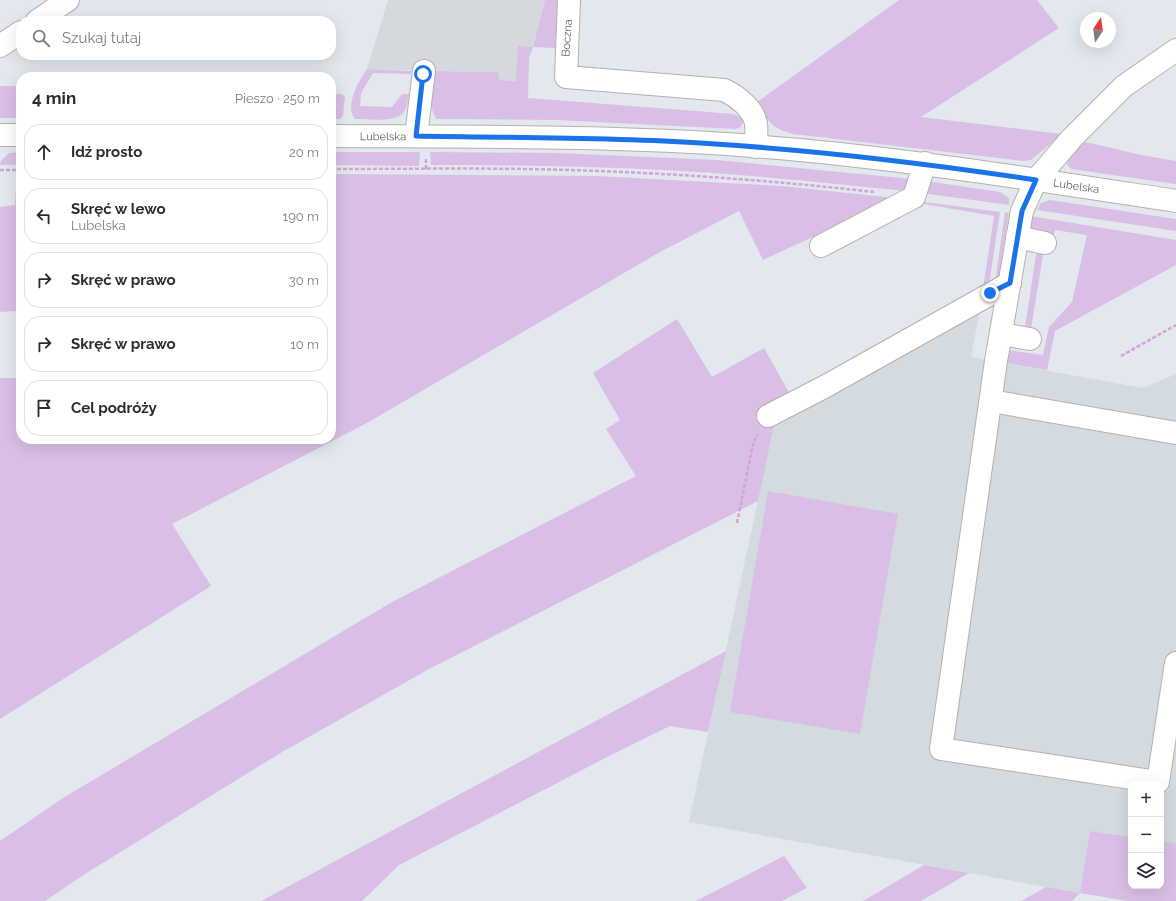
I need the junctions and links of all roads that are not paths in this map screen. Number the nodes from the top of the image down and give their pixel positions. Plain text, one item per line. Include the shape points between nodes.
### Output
1 (68, 0) edge
2 (569, 0) edge
3 (44, 16) edge
4 (16, 35) edge
5 (0, 46) edge
6 (1176, 50) edge
7 (424, 71) dead end
8 (0, 135) edge
9 (16, 135) edge
10 (336, 136) edge
11 (416, 136) junction
12 (756, 147) junction
13 (925, 163) junction
14 (1036, 180) junction
15 (1176, 201) edge
16 (1017, 238) junction
17 (1045, 243) dead end
18 (821, 246) dead end
19 (1010, 283) junction
20 (1001, 334) junction
21 (1030, 339) dead end
22 (991, 401) junction
23 (768, 416) road end
24 (1176, 433) edge
25 (1176, 663) edge

1 - 3 street
2 - 12 street, Boczna via 566,77 724,90 734,95 752,113 756,123
4 - 5 street
6 - 14 street via 1124,86 1072,138
7 - 11 street
8 - 9 street
10 - 11 street, Lubelska
11 - 12 street, Lubelska via 613,139
12 - 13 street, Lubelska
13 - 14 street, Lubelska
13 - 18 street via 914,197
14 - 15 street, Lubelska
14 - 16 street via 1022,211
16 - 17 street
16 - 19 street
19 - 20 street
19 - 23 street
20 - 21 street
20 - 22 street
22 - 24 street
22 - 25 street via 942,749 1158,782

